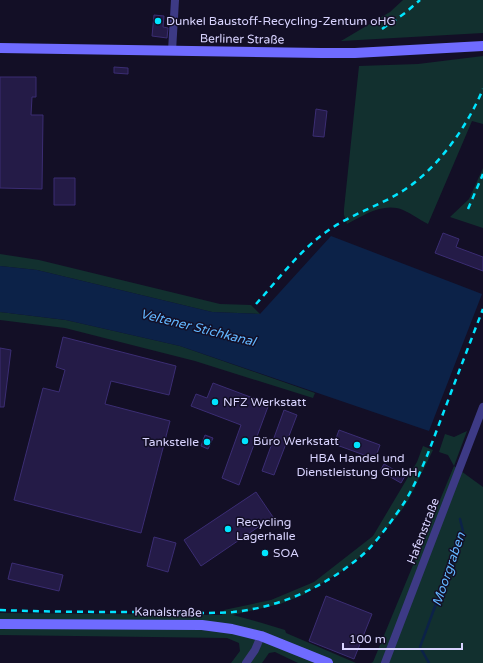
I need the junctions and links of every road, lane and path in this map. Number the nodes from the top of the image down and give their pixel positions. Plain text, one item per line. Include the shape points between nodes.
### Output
1 (175, 0) edge
2 (483, 46) edge
3 (0, 48) edge
4 (172, 51) junction
5 (483, 407) edge
6 (0, 624) edge
7 (261, 636) junction
8 (246, 663) edge
9 (328, 663) edge
10 (385, 663) edge

1 - 4 street
2 - 4 main road, Berliner Straße via 355,52
3 - 4 main road, Berliner Straße
5 - 10 street, Hafenstraße
6 - 7 main road, Kanalstraße via 202,625 232,628
7 - 8 street
7 - 9 main road, Kanalstraße

